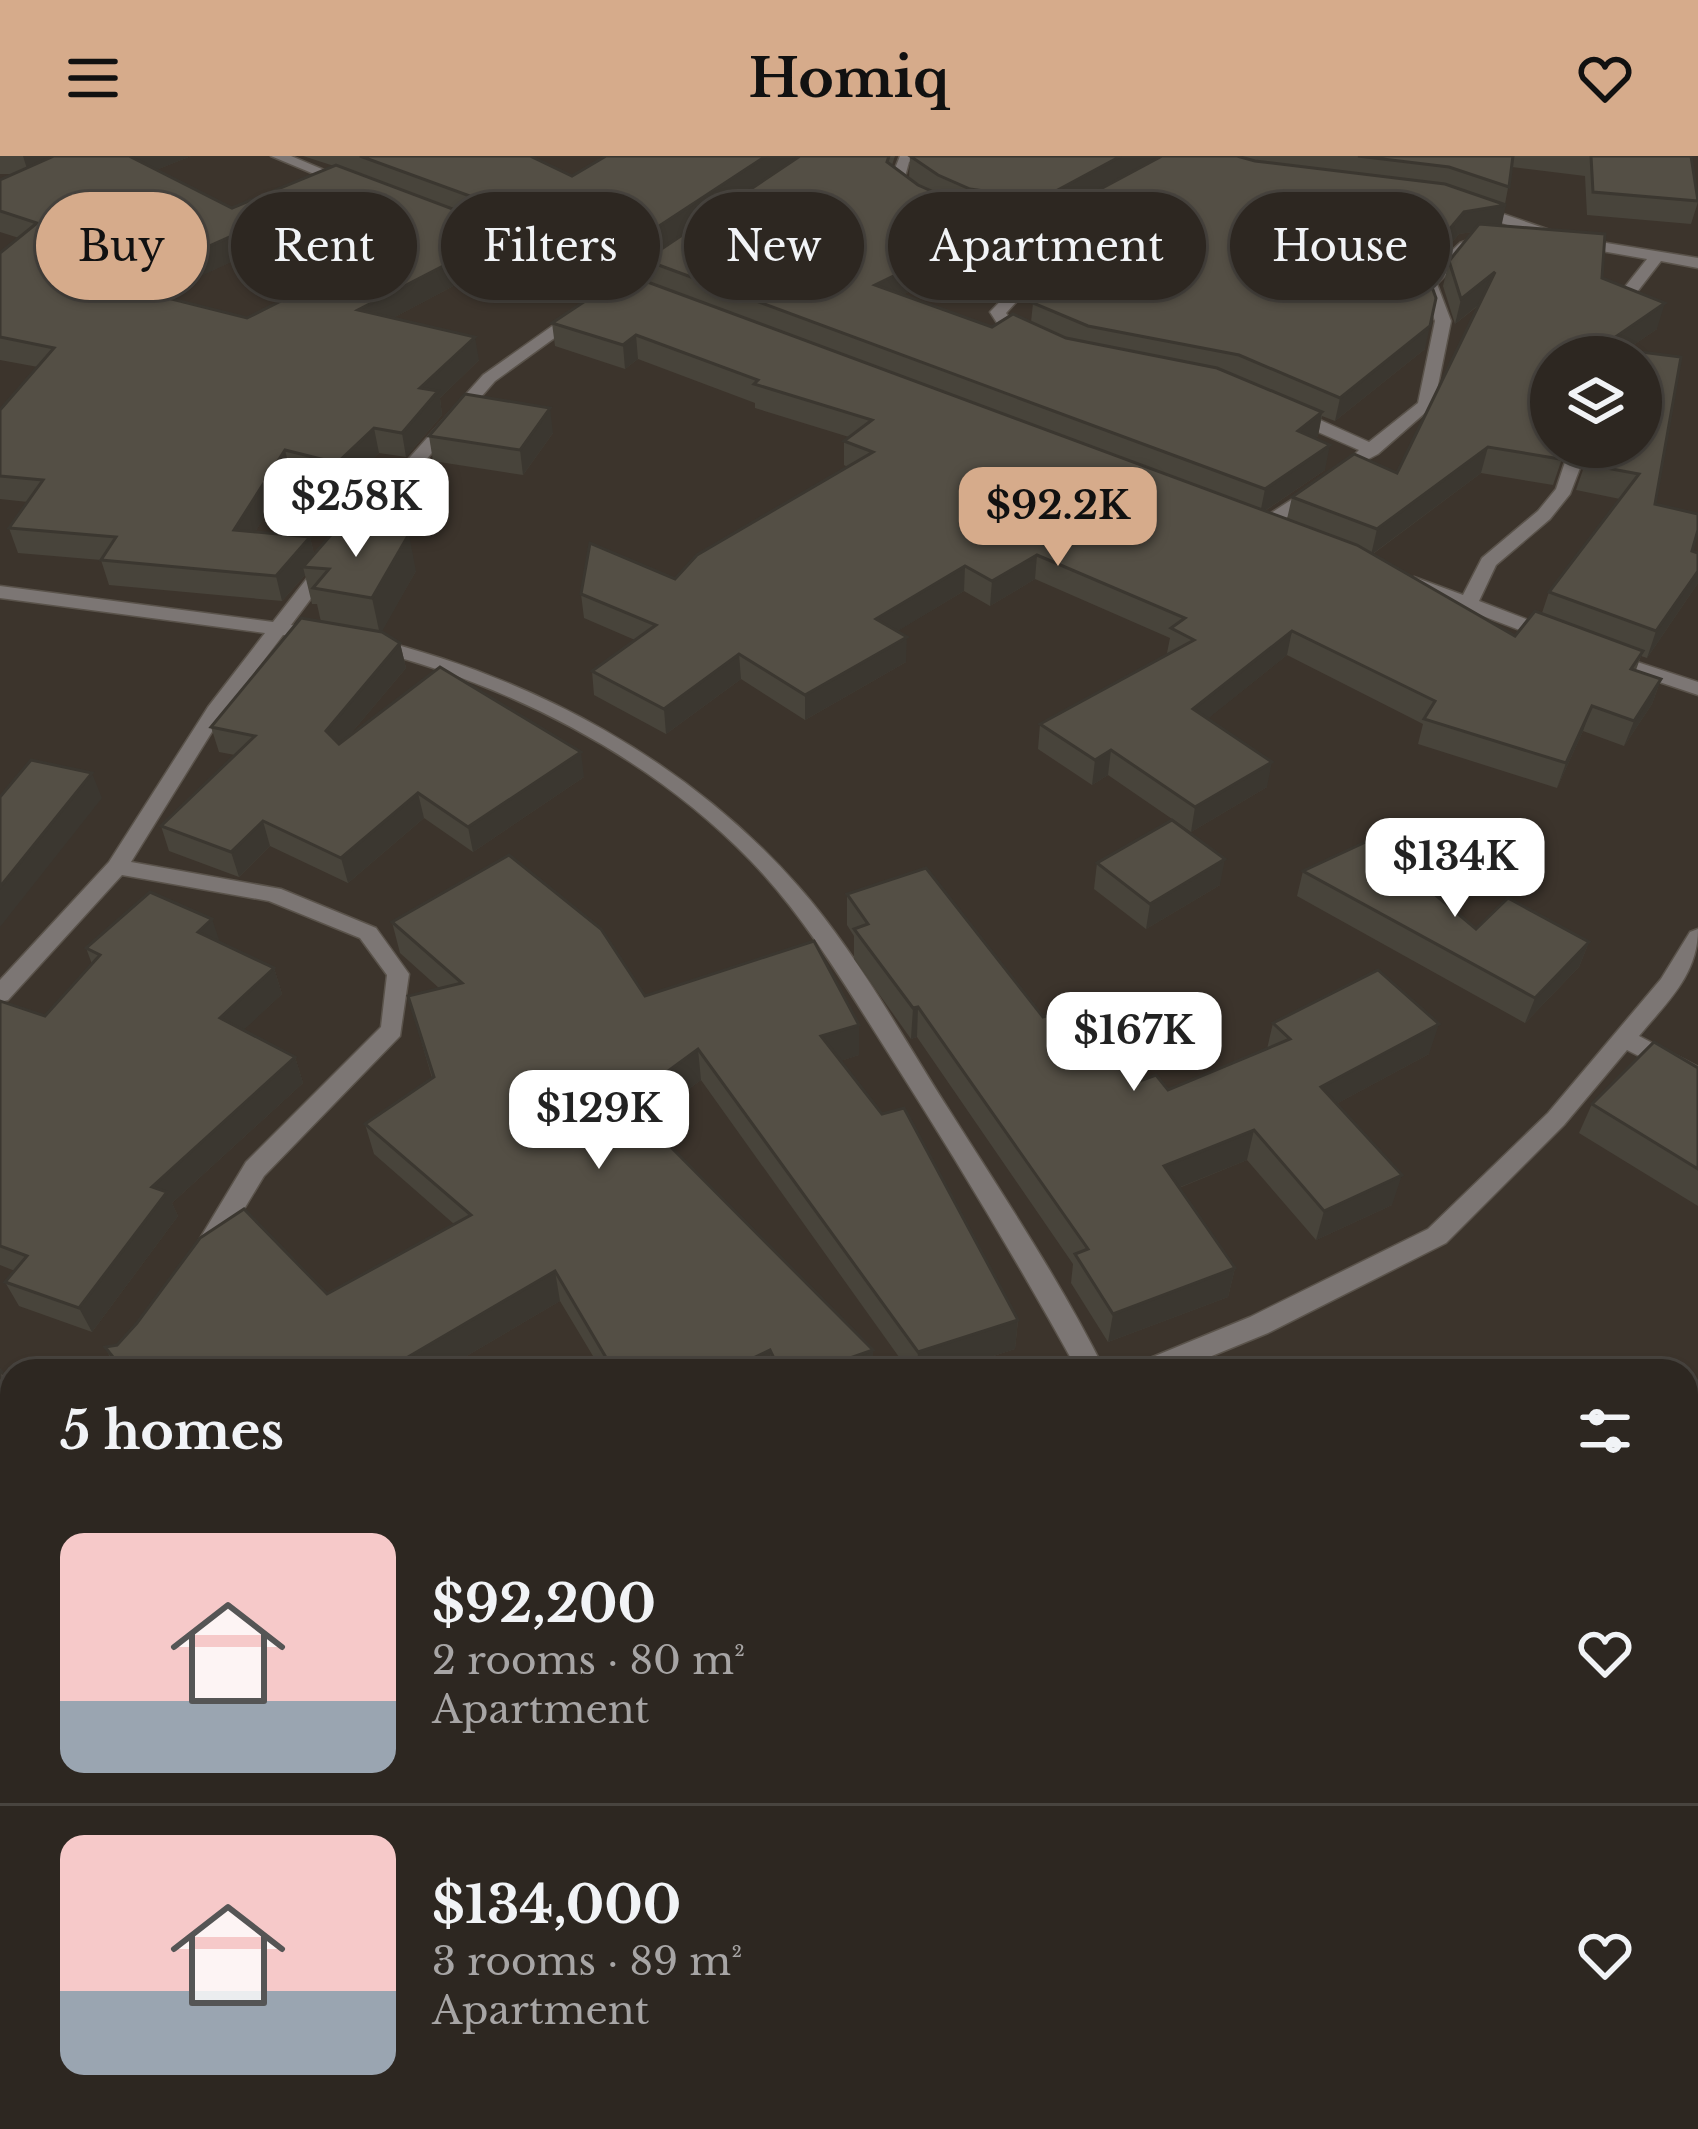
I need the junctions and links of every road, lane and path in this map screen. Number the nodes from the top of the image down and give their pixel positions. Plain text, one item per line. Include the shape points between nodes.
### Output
1 (278, 156) edge
2 (912, 156) edge
3 (359, 187) edge
4 (911, 192) edge
5 (1460, 204) edge
6 (1567, 241) junction
7 (1656, 257) junction
8 (1450, 261) edge
9 (1698, 263) edge
10 (660, 299) edge
11 (601, 300) edge
12 (664, 300) edge
13 (1010, 300) edge
14 (1435, 300) edge
15 (1622, 302) edge
16 (1039, 340) edge
17 (1274, 406) edge
18 (1372, 450) junction
19 (1572, 468) edge
20 (1241, 517) edge
21 (1263, 526) junction
22 (1284, 533) edge
23 (1386, 572) edge
24 (0, 592) edge
25 (1468, 604) junction
26 (276, 627) junction
27 (1575, 645) edge
28 (1597, 653) edge
29 (1698, 689) edge
30 (118, 867) junction
31 (1698, 937) edge
32 (0, 994) edge
33 (1623, 1039) junction
34 (1698, 1077) edge
35 (191, 1269) edge
36 (1085, 1359) edge
37 (1176, 1359) edge

1 - 3 street
2 - 4 street via 902,160 896,181
5 - 6 street
6 - 7 street
6 - 8 street via 1467,240
7 - 9 street
7 - 15 street
10 - 12 street
11 - 26 street via 489,378
13 - 16 street via 998,312 1005,323
14 - 18 street via 1443,321 1426,404
17 - 18 street
18 - 21 street
19 - 25 street via 1544,515 1488,562
20 - 21 street
21 - 22 street
23 - 25 street
24 - 26 street
25 - 27 street
26 - 30 street
26 - 36 street via 414,651 561,712 679,787 792,893 993,1192
28 - 29 street
30 - 32 street
30 - 35 street via 273,894 368,933 398,974 392,1030 255,1168
31 - 33 street
33 - 34 street
33 - 37 street via 1556,1119 1437,1236

